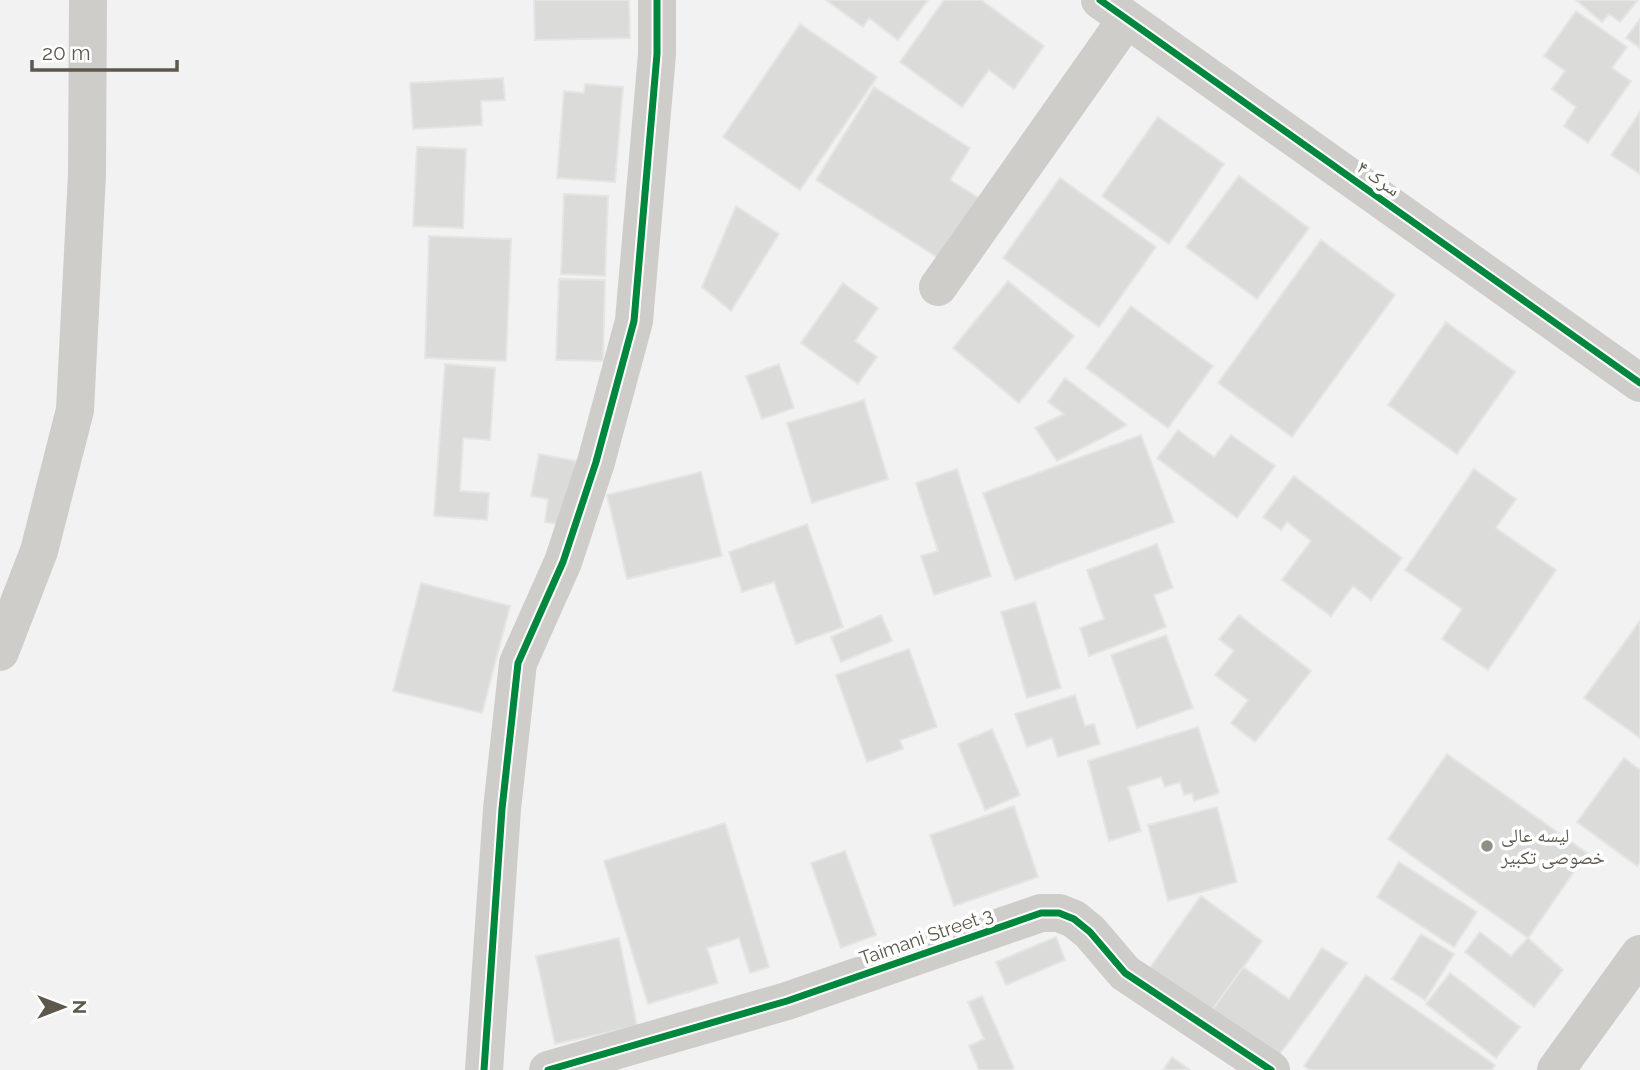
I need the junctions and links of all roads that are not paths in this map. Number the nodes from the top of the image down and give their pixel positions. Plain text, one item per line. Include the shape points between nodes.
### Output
1 (88, 0) edge
2 (657, 0) edge
3 (1113, 10) edge
4 (938, 287) dead end
5 (1640, 383) edge
6 (0, 652) edge
7 (1640, 954) edge
8 (484, 1070) edge
9 (548, 1070) edge
10 (1271, 1070) edge
11 (1556, 1070) edge

1 - 6 street via 87,174 75,410 38,551
2 - 8 street via 657,54 634,321 563,562 518,663 502,809
3 - 4 street
3 - 5 street, سرک ۴
7 - 11 main road
9 - 10 street, Taimani Street 3 via 787,1001 1041,913 1074,919 1125,974

